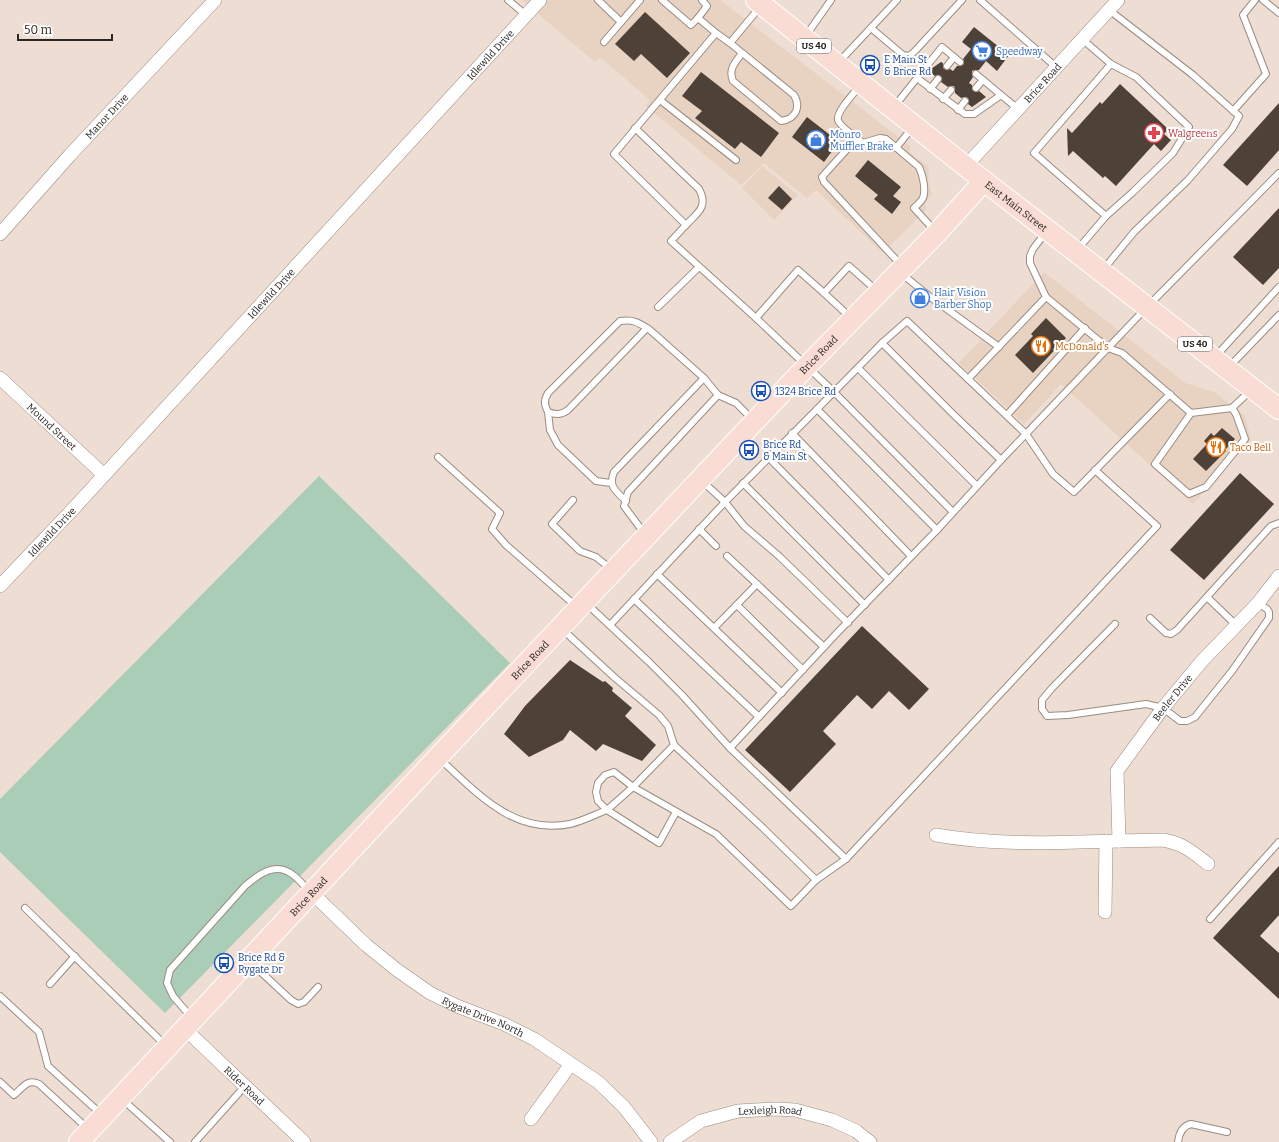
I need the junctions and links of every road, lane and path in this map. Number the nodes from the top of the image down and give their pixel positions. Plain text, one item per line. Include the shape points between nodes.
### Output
1 (215, 0) edge
2 (508, 0) edge
3 (540, 0) edge
4 (598, 0) edge
5 (640, 0) edge
6 (662, 0) edge
7 (702, 0) edge
8 (831, 0) edge
9 (898, 0) edge
10 (962, 0) edge
11 (980, 0) edge
12 (1118, 0) edge
13 (1255, 0) edge
14 (1263, 0) edge
15 (759, 2) edge
16 (1109, 10) junction
17 (1279, 13) edge
18 (526, 15) junction
19 (698, 18) junction
20 (621, 22) junction
21 (871, 28) junction
22 (716, 33) junction
23 (804, 38) junction
24 (1082, 39) junction
25 (604, 42) dead end
26 (730, 43) junction
27 (742, 53) junction
28 (954, 57) junction
29 (960, 62) dead end
30 (837, 64) junction
31 (1111, 64) junction
32 (947, 66) dead end
33 (1056, 67) junction
34 (976, 74) dead end
35 (917, 78) junction
36 (938, 79) dead end
37 (983, 80) junction
38 (862, 84) junction
39 (930, 88) junction
40 (976, 88) dead end
41 (951, 90) dead end
42 (1001, 95) junction
43 (944, 99) junction
44 (660, 100) junction
45 (965, 101) dead end
46 (893, 108) junction
47 (1018, 109) junction
48 (958, 110) junction
49 (1233, 111) junction
50 (914, 125) junction
51 (636, 128) junction
52 (857, 138) junction
53 (896, 148) junction
54 (736, 160) dead end
55 (966, 166) junction
56 (1279, 173) edge
57 (984, 180) junction
58 (1106, 216) junction
59 (686, 225) junction
60 (1048, 230) junction
61 (937, 233) junction
62 (0, 234) edge
63 (1075, 252) junction
64 (698, 267) junction
65 (902, 269) junction
66 (1102, 272) junction
67 (1279, 287) edge
68 (879, 292) junction
69 (824, 293) junction
70 (1046, 296) junction
71 (658, 307) dead end
72 (1147, 307) junction
73 (1278, 317) edge
74 (756, 318) junction
75 (853, 319) junction
76 (647, 328) junction
77 (1085, 328) junction
78 (882, 343) junction
79 (999, 347) junction
80 (1108, 348) junction
81 (1221, 364) junction
82 (806, 367) junction
83 (858, 368) junction
84 (0, 378) edge
85 (704, 378) junction
86 (968, 379) junction
87 (1252, 388) junction
88 (834, 392) junction
89 (1170, 394) junction
90 (718, 395) junction
91 (1232, 408) junction
92 (817, 409) junction
93 (1279, 409) edge
94 (548, 412) junction
95 (1191, 413) junction
96 (1007, 415) junction
97 (755, 422) junction
98 (792, 433) junction
99 (1026, 434) junction
100 (438, 457) dead end
101 (768, 457) junction
102 (1001, 460) junction
103 (1095, 470) junction
104 (104, 475) junction
105 (700, 479) junction
106 (611, 483) junction
107 (743, 484) junction
108 (977, 486) junction
109 (573, 500) dead end
110 (626, 501) junction
111 (725, 502) junction
112 (953, 512) junction
113 (1279, 523) edge
114 (699, 529) junction
115 (937, 530) junction
116 (646, 536) junction
117 (716, 546) dead end
118 (727, 556) dead end
119 (911, 556) junction
120 (613, 571) junction
121 (657, 574) junction
122 (1279, 576) edge
123 (889, 580) junction
124 (757, 584) junction
125 (0, 586) edge
126 (1207, 597) junction
127 (634, 600) junction
128 (1258, 603) junction
129 (581, 605) junction
130 (737, 605) junction
131 (865, 605) junction
132 (1150, 618) dead end
133 (848, 623) junction
134 (1115, 624) dead end
135 (610, 625) junction
136 (1236, 625) junction
137 (560, 627) junction
138 (714, 628) junction
139 (824, 647) junction
140 (803, 670) junction
141 (782, 692) junction
142 (1164, 708) junction
143 (759, 717) junction
144 (674, 745) junction
145 (730, 748) junction
146 (438, 757) junction
147 (633, 787) junction
148 (607, 810) junction
149 (676, 812) junction
150 (936, 835) dead end
151 (1112, 841) junction
152 (1279, 842) edge
153 (846, 859) junction
154 (1208, 864) dead end
155 (816, 880) junction
156 (312, 894) junction
157 (25, 908) dead end
158 (1105, 912) dead end
159 (1210, 919) dead end
160 (75, 956) junction
161 (249, 961) junction
162 (50, 984) dead end
163 (318, 987) dead end
164 (0, 996) edge
165 (189, 1025) junction
166 (168, 1047) junction
167 (571, 1064) junction
168 (0, 1082) edge
169 (245, 1086) junction
170 (121, 1098) junction
171 (531, 1120) dead end
172 (91, 1130) edge
173 (1227, 1132) dead end
174 (170, 1142) edge
175 (195, 1142) edge
176 (304, 1142) edge
177 (651, 1142) edge
178 (670, 1142) edge
179 (870, 1142) edge
180 (1178, 1142) edge

1 - 62 street, Manor Drive
2 - 18 lane
3 - 18 street, Idlewild Drive
4 - 20 lane
5 - 20 lane
6 - 19 lane via 691,25
7 - 19 lane via 707,6
8 - 23 lane
9 - 21 lane
10 - 21 lane via 909,56 904,55
11 - 33 lane
12 - 16 street, Brice Road
13 - 49 lane via 1243,15 1266,74
14 - 17 lane
15 - 23 main road, East Main Street / US 40
15 - 26 lane
16 - 24 street, Brice Road
16 - 49 lane via 1193,75
18 - 104 street, Idlewild Drive
19 - 22 lane
20 - 25 lane
21 - 30 lane
22 - 26 lane
22 - 44 lane
23 - 30 main road, East Main Street / US 40
24 - 31 lane
24 - 33 street, Brice Road
26 - 27 lane
27 - 27 lane via 794,95 798,101 797,108 788,120 781,121 733,81 730,76 732,68
28 - 29 lane
28 - 32 lane
28 - 35 lane via 942,47
30 - 38 main road, East Main Street / US 40
31 - 58 lane via 1034,153
31 - 58 lane via 1136,77 1188,127 1173,154
33 - 47 street, Brice Road
34 - 37 lane
35 - 39 lane
35 - 46 lane
36 - 39 lane
37 - 40 lane
37 - 42 lane
38 - 46 main road, East Main Street / US 40
38 - 52 lane via 839,113 838,119 840,124
39 - 43 lane
41 - 43 lane
42 - 47 lane
42 - 48 lane via 974,114 965,114
43 - 48 lane
44 - 51 lane
44 - 54 lane
45 - 48 lane
46 - 50 main road, East Main Street / US 40
47 - 55 street, Brice Road
49 - 66 lane via 1239,116 1232,129 1188,180 1134,232
50 - 53 lane
50 - 55 main road, East Main Street / US 40
51 - 59 lane via 699,189 704,203
51 - 59 lane via 614,154
52 - 53 lane via 863,143 880,138 886,139
52 - 65 lane via 822,177
53 - 61 lane via 919,167 922,173 924,193 922,200 914,208
55 - 57 main road, East Main Street / US 40
56 - 72 lane
57 - 60 main road, East Main Street / US 40
57 - 61 main road, Brice Road
58 - 63 lane
59 - 64 lane via 671,241
60 - 63 main road, East Main Street / US 40
60 - 70 lane via 1030,256 1030,263
61 - 65 main road, Brice Road
63 - 66 main road, East Main Street / US 40
64 - 71 lane
64 - 74 lane
65 - 68 main road, Brice Road
65 - 79 lane via 929,296
66 - 72 main road, East Main Street / US 40
67 - 81 lane
68 - 69 lane via 849,266
68 - 75 main road, Brice Road
69 - 74 lane via 798,270
69 - 75 lane
70 - 77 lane
70 - 79 lane
72 - 80 lane
72 - 81 main road, East Main Street / US 40
73 - 81 lane
74 - 82 lane
75 - 82 main road, Brice Road
76 - 85 lane
76 - 94 lane via 568,410 555,415
76 - 94 lane via 630,320 620,321 548,392 545,398
77 - 80 lane
77 - 96 lane
78 - 83 lane
78 - 86 lane via 907,321
78 - 102 lane
79 - 86 lane
80 - 89 lane via 1122,353
80 - 99 lane
81 - 87 main road, East Main Street / US 40
82 - 88 lane
82 - 97 main road, Brice Road
83 - 88 lane
83 - 108 lane
84 - 104 street, Mound Street
85 - 90 lane
85 - 106 lane via 614,472
86 - 96 lane
87 - 91 lane
87 - 93 main road, East Main Street / US 40
88 - 92 lane
88 - 112 lane
89 - 95 lane
89 - 103 lane
90 - 97 lane via 736,403
90 - 110 lane via 628,492
91 - 95 lane
91 - 95 lane via 1245,439 1206,487 1189,494 1155,464
92 - 98 lane
92 - 115 lane
94 - 106 lane via 550,430 558,445 596,481
96 - 99 lane
97 - 105 main road, Brice Road
98 - 101 lane
98 - 119 lane
99 - 102 lane
99 - 103 lane via 1053,474 1074,492
100 - 129 lane via 500,513 492,529 506,545
101 - 107 lane
101 - 123 lane
102 - 108 lane
103 - 153 lane via 1157,526
104 - 125 street, Idlewild Drive
105 - 111 lane
105 - 116 main road, Brice Road
106 - 110 lane
107 - 111 lane
107 - 131 lane
108 - 112 lane
109 - 120 lane via 552,524 580,551 596,557
110 - 116 lane via 624,506
111 - 114 lane
111 - 133 lane via 744,526
112 - 115 lane
113 - 126 lane via 1271,526
114 - 117 lane
114 - 121 lane
115 - 119 lane
116 - 120 main road, Brice Road
118 - 124 lane
119 - 123 lane
120 - 129 main road, Brice Road
121 - 127 lane
121 - 138 lane
122 - 128 street, Beeler Drive
123 - 131 lane
124 - 130 lane
124 - 139 lane
126 - 132 lane via 1171,634 1166,633
126 - 136 lane
127 - 135 lane
127 - 143 lane
128 - 136 street, Beeler Drive
128 - 142 lane via 1267,609 1269,618 1232,671 1195,717 1180,721
129 - 135 lane
129 - 137 main road, Brice Road
130 - 138 lane
130 - 140 lane
131 - 133 lane
133 - 139 lane
134 - 142 lane via 1052,688 1042,700 1042,709 1047,716 1146,704
135 - 145 lane via 682,695
136 - 142 street, Beeler Drive via 1202,661
137 - 144 lane via 659,715 668,726
137 - 146 main road, Brice Road
138 - 141 lane
139 - 140 lane
140 - 141 lane
141 - 143 lane
142 - 151 street, Beeler Drive via 1117,771
143 - 145 lane
144 - 147 lane
144 - 155 lane
145 - 153 lane
146 - 148 lane via 497,809 517,820 541,826 571,824
146 - 156 main road, Brice Road
147 - 148 lane
147 - 148 lane via 614,772 605,775 598,783 596,792 598,801
147 - 149 lane
148 - 149 lane via 659,843
149 - 155 lane via 716,834 792,906
150 - 151 street via 965,840
151 - 154 street via 1176,842
151 - 158 street, Beeler Drive
152 - 159 lane
153 - 155 lane
156 - 161 main road, Brice Road
156 - 165 lane via 287,871 272,869 259,874 245,886 170,970 167,983
156 - 167 street, Rygate Drive North via 396,970 456,1006 504,1024 534,1039
157 - 160 lane
160 - 162 lane
160 - 166 lane
161 - 163 lane via 298,1004 304,1002
161 - 165 main road, Brice Road
164 - 172 lane via 39,1032 48,1066
165 - 166 main road, Brice Road
165 - 169 street, Rider Road
166 - 170 main road, Brice Road
167 - 171 street
167 - 177 street, Rygate Drive North via 598,1082 624,1107
168 - 172 lane via 14,1095 28,1083 39,1084
169 - 175 lane
169 - 176 street, Rider Road
170 - 172 main road, Brice Road
170 - 174 lane
173 - 180 lane via 1186,1125
178 - 179 street, Lexleigh Road via 702,1121 738,1111 776,1108 795,1110 832,1120 856,1131

